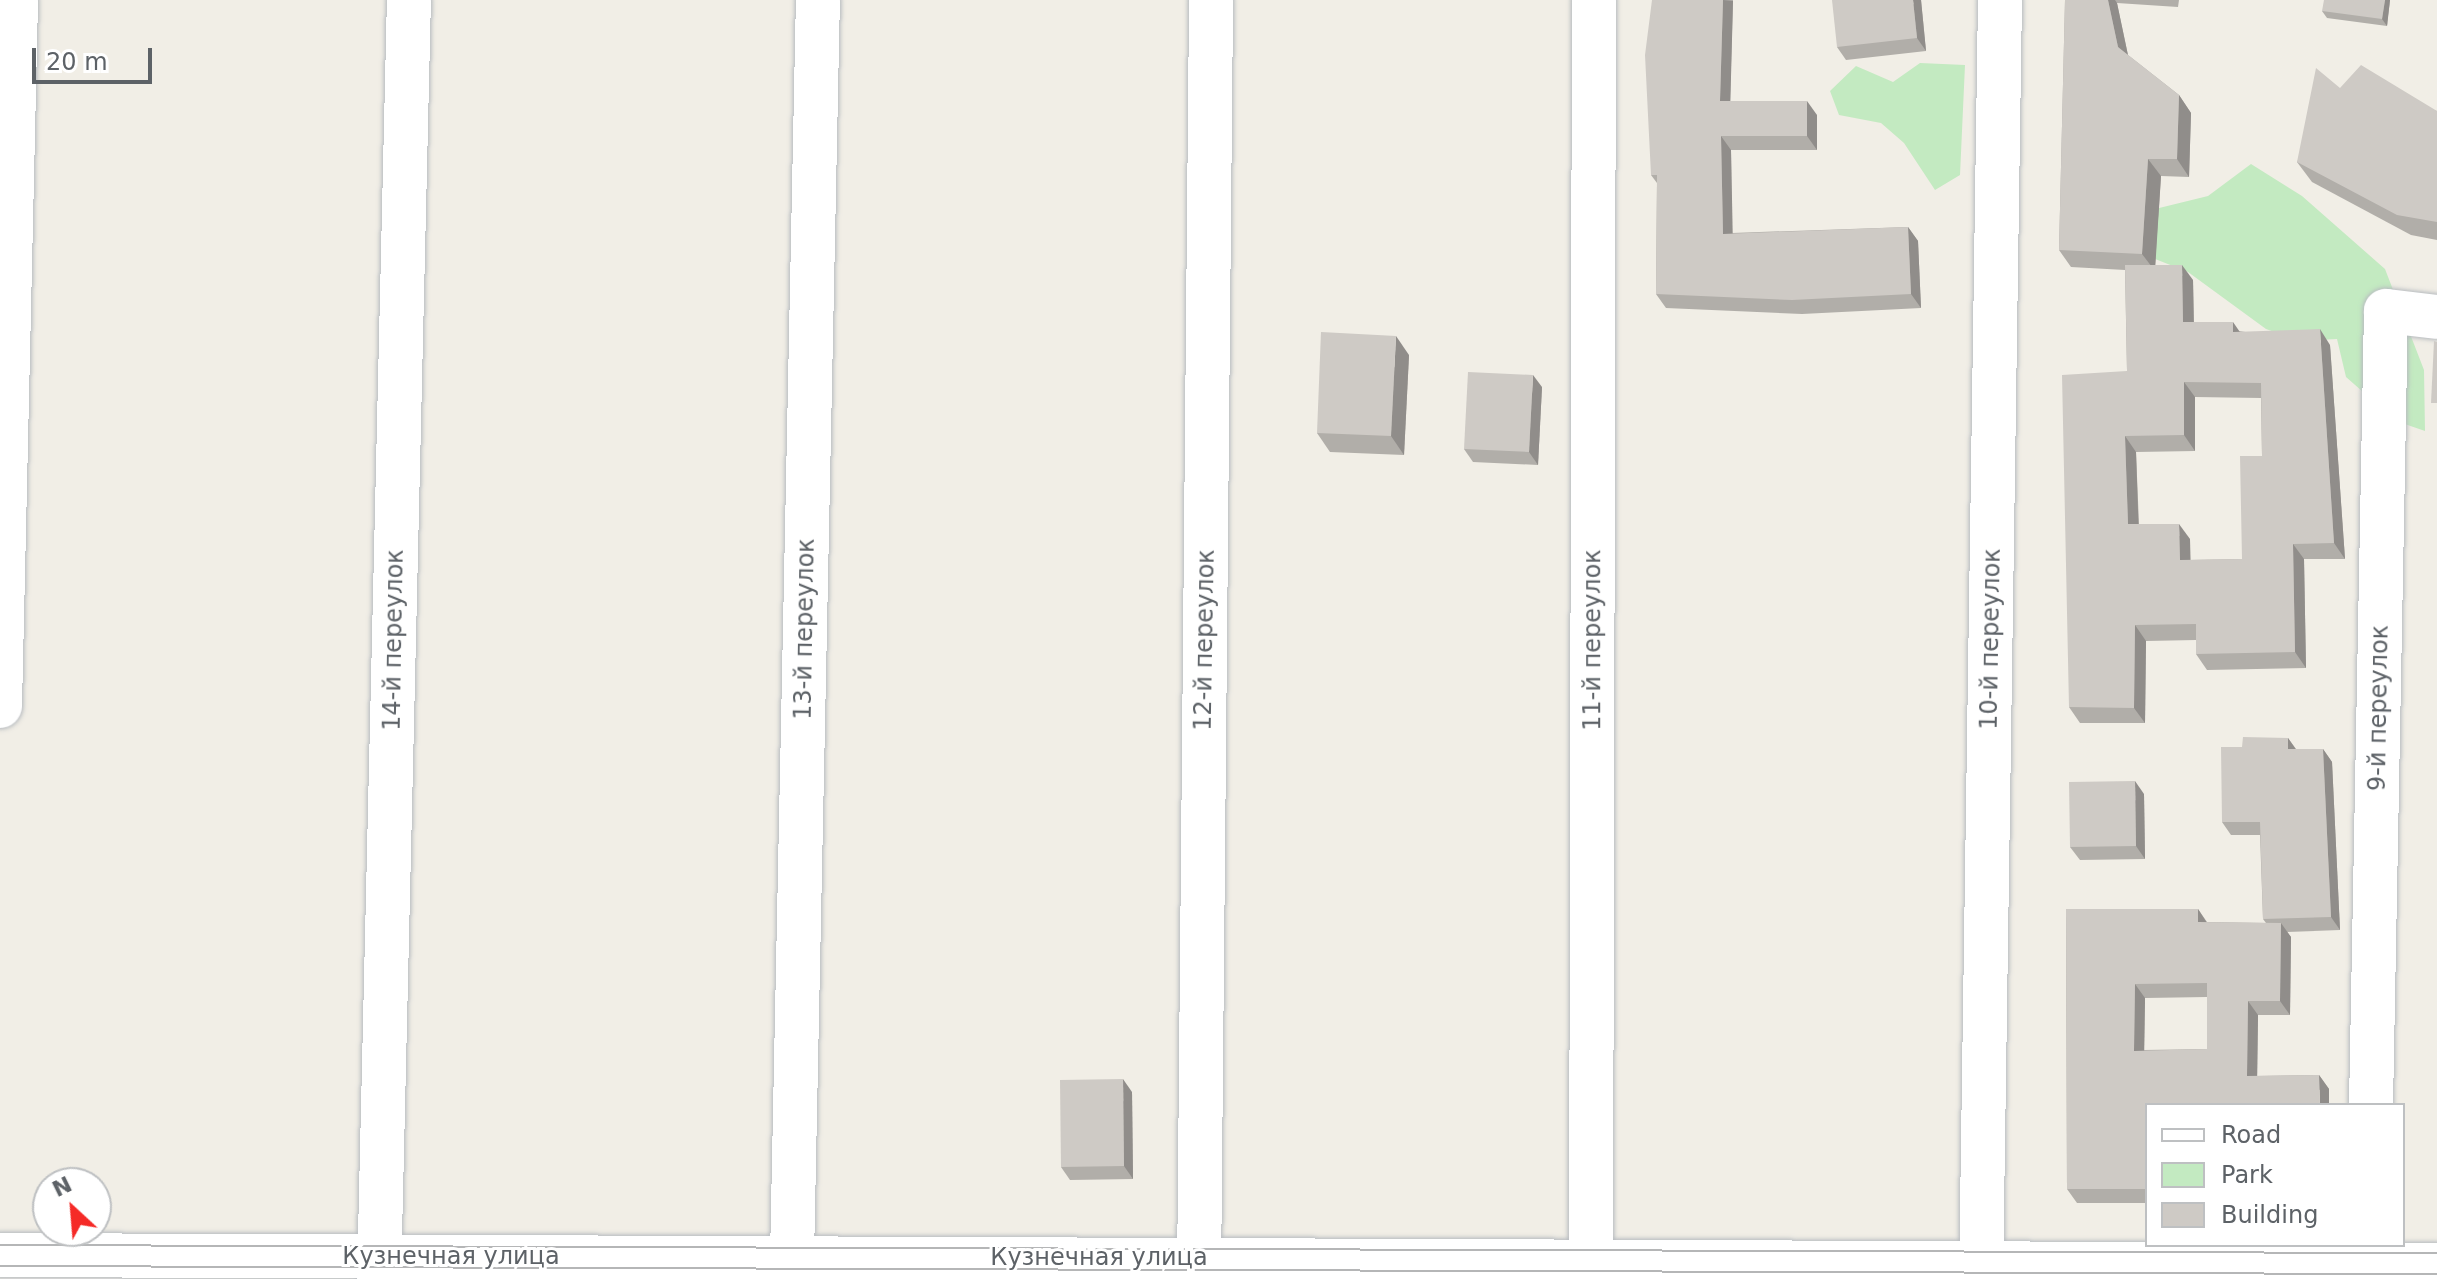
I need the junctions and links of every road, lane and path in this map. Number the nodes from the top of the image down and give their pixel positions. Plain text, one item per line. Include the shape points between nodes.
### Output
1 (16, 0) edge
2 (409, 0) edge
3 (818, 0) edge
4 (1211, 0) edge
5 (1594, 0) edge
6 (2000, 0) edge
7 (2437, 317) edge
8 (0, 706) edge
9 (2371, 1103) edge
10 (0, 1255) edge
11 (792, 1258) junction
12 (2368, 1263) edge
13 (2437, 1265) edge
14 (379, 1268) edge
15 (1199, 1268) edge
16 (1592, 1270) edge
17 (1981, 1271) edge

1 - 8 street
2 - 14 street, 14-й переулок
3 - 11 street, 13-й переулок
4 - 15 street, 12-й переулок
5 - 16 street, 11-й переулок
6 - 17 street, 10-й переулок
7 - 9 street, 9-й переулок via 2386,311
10 - 14 street, Кузнечная улица
11 - 14 street, Кузнечная улица
11 - 15 street, Кузнечная улица
12 - 13 street, Кузнечная улица
12 - 17 street, Кузнечная улица
15 - 16 street, Кузнечная улица
16 - 17 street, Кузнечная улица

